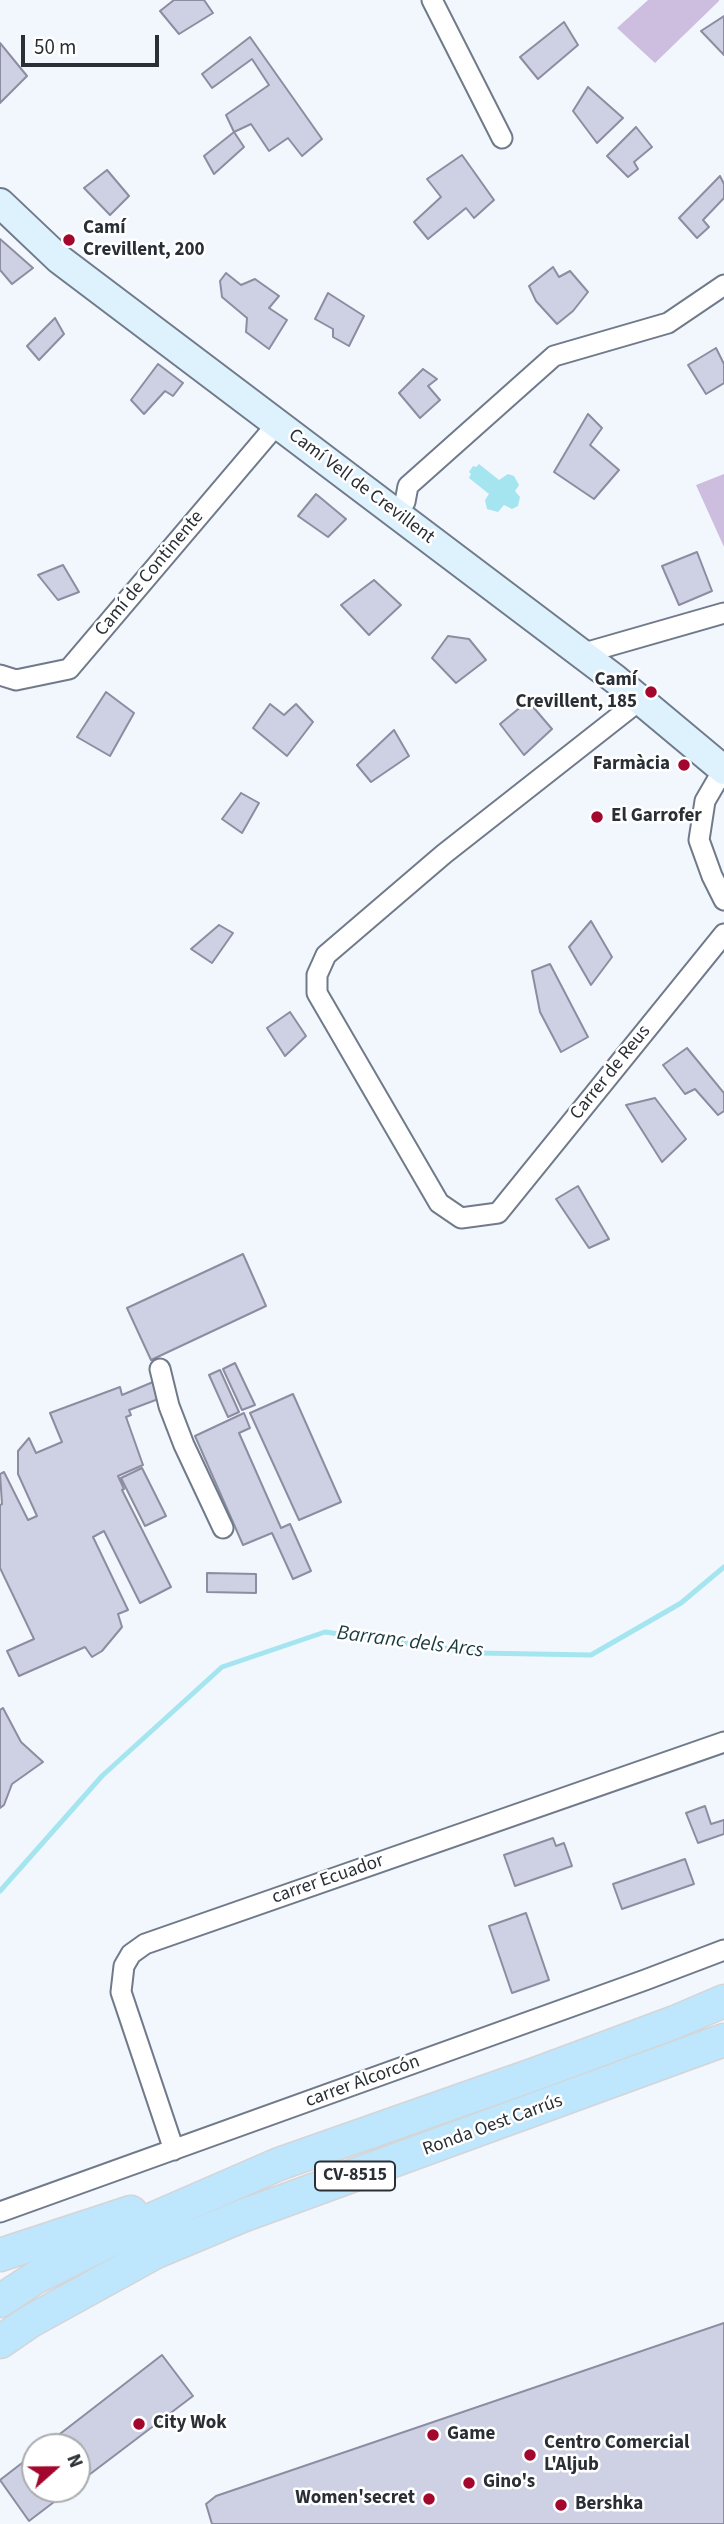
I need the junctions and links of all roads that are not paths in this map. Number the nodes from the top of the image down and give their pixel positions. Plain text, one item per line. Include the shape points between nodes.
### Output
1 (432, 0) edge
2 (502, 138) dead end
3 (0, 202) edge
4 (724, 285) edge
5 (276, 424) junction
6 (395, 513) junction
7 (724, 613) edge
8 (581, 654) junction
9 (0, 675) edge
10 (640, 700) junction
11 (724, 770) edge
12 (724, 900) edge
13 (724, 934) edge
14 (160, 1369) dead end
15 (223, 1528) dead end
16 (724, 1742) edge
17 (724, 1950) edge
18 (724, 2001) edge
19 (724, 2040) edge
20 (174, 2150) junction
21 (279, 2164) junction
22 (0, 2212) edge
23 (0, 2255) edge
24 (0, 2301) edge
25 (0, 2342) edge

1 - 2 street
3 - 5 street, Camí Vell de Crevillent via 59,260
4 - 6 street via 668,323 554,356 408,486 405,502
5 - 6 street, Camí Vell de Crevillent
5 - 9 street, Camí de Continente via 69,669 16,680
6 - 8 street, Camí Vell de Crevillent
7 - 8 street
8 - 10 street, Camí Vell de Crevillent
10 - 11 street, Camí Vell de Crevillent
10 - 13 street, Carrer de Reus via 444,854 326,956 317,975 317,993 439,1203 461,1218 498,1213
11 - 12 street via 705,801 699,840
14 - 15 street via 184,1445
16 - 20 street, carrer Ecuador via 145,1944 131,1954 124,1966 121,1992
17 - 20 street, carrer Alcorcón
18 - 21 main road, Ronda Oest Carrús / CV-8515 via 535,2074
19 - 25 main road, Ronda Oest Carrús / CV-8515 via 242,2216 156,2252
20 - 22 street, carrer Alcorcón
21 - 23 main road
21 - 24 main road, Ronda Oest Carrús / CV-8515 via 157,2217 35,2278

